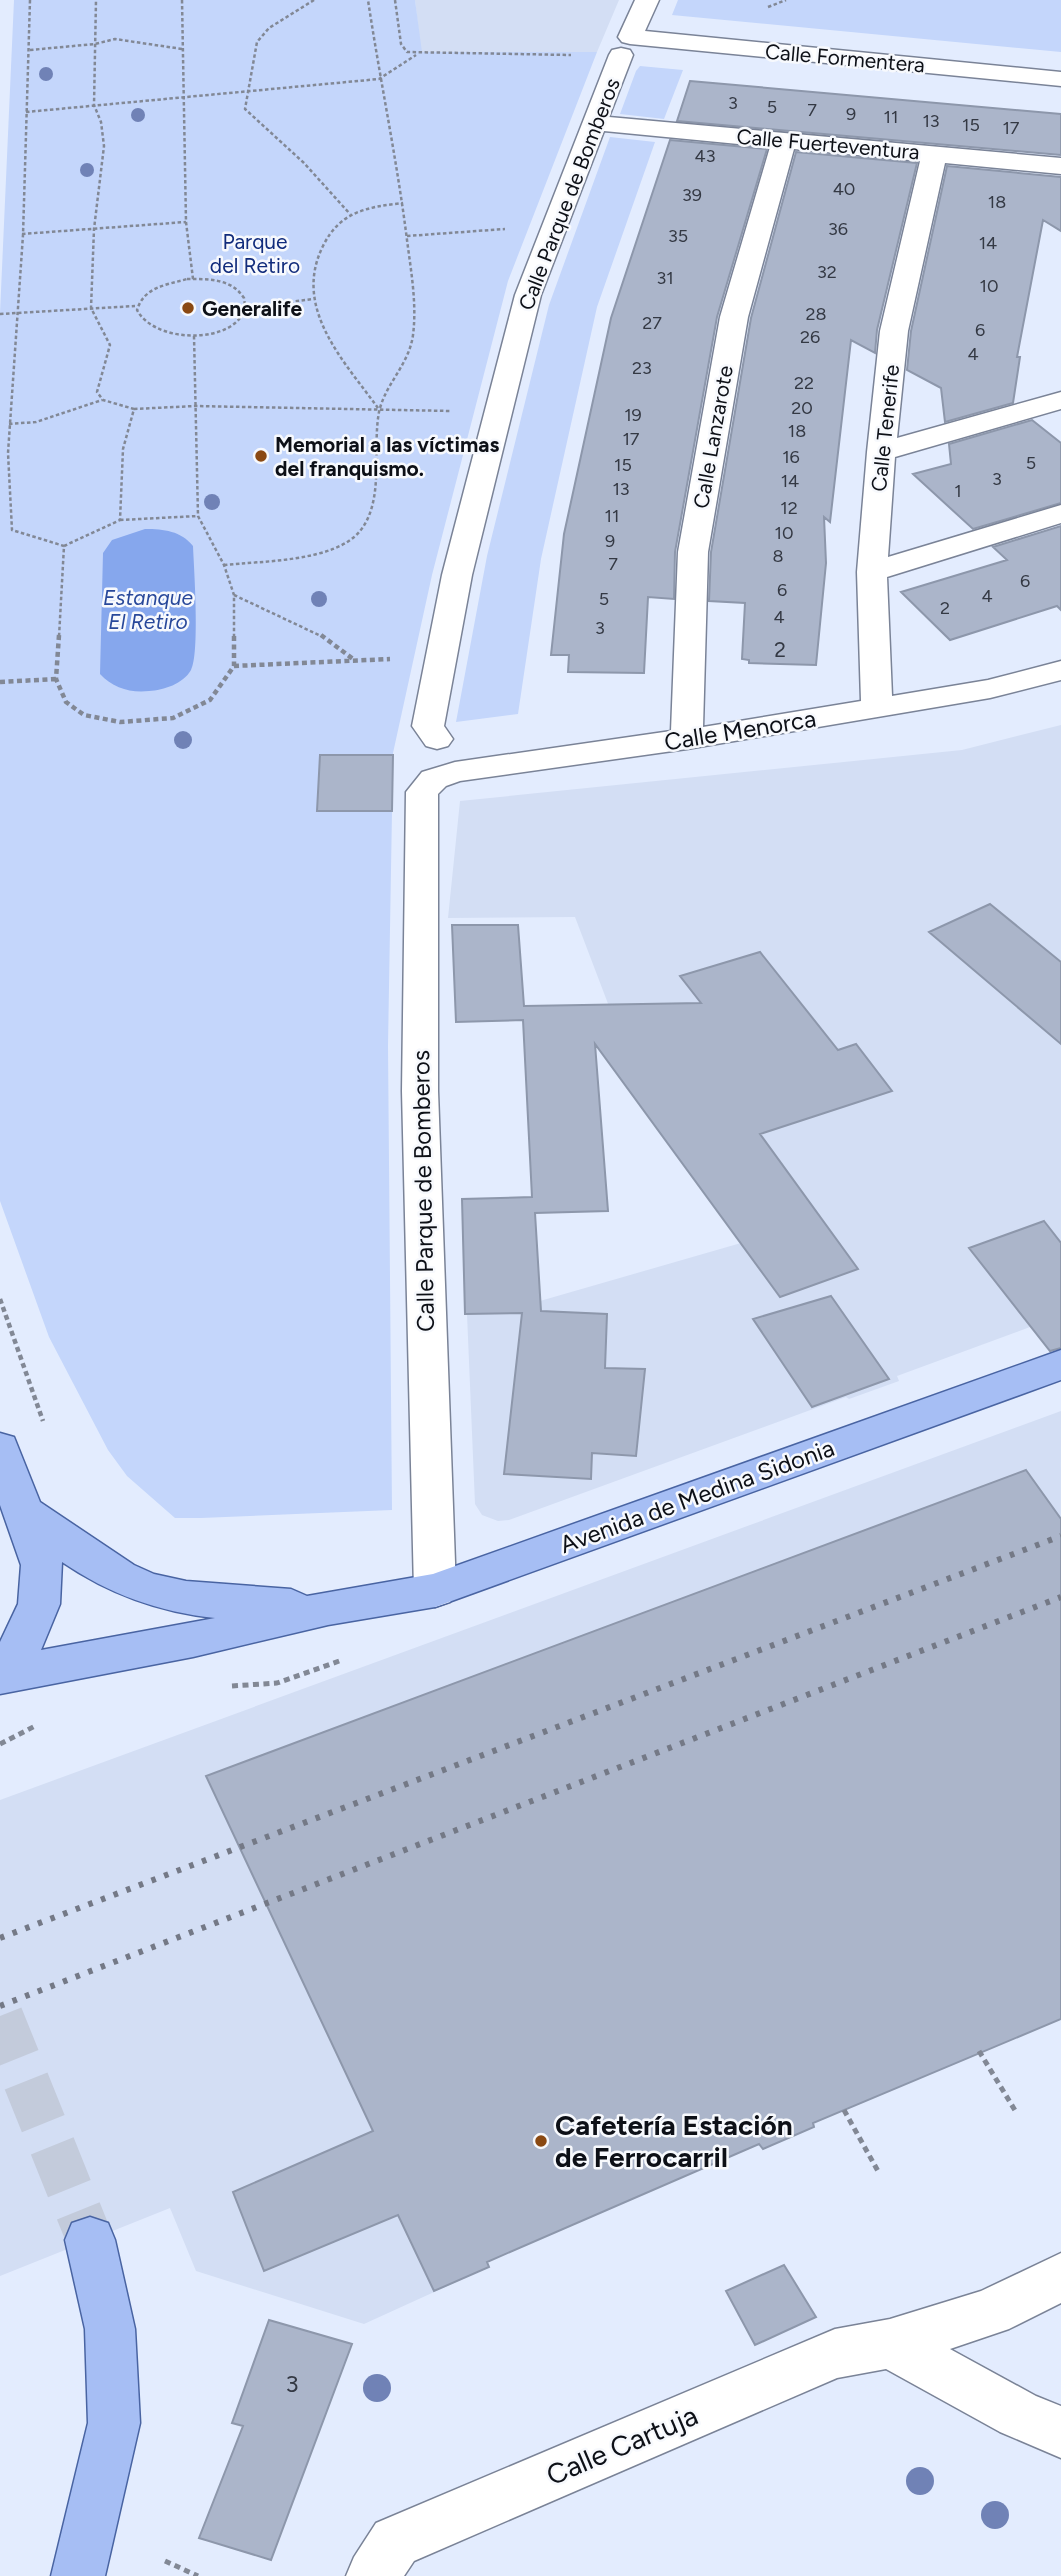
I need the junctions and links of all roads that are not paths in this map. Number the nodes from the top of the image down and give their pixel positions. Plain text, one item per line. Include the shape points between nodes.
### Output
1 (647, 0) edge
2 (625, 46) junction
3 (1061, 79) edge
4 (595, 123) junction
5 (784, 141) junction
6 (934, 154) junction
7 (1061, 166) edge
8 (1061, 400) edge
9 (881, 452) junction
10 (1061, 514) edge
11 (872, 572) junction
12 (1061, 670) edge
13 (877, 708) junction
14 (437, 739) dead end
15 (687, 739) junction
16 (422, 792) joint
17 (1061, 1365) edge
18 (0, 1448) edge
19 (23, 1512) junction
20 (435, 1590) junction
21 (328, 1608) junction
22 (1, 1675) edge
23 (90, 2240) tunnel mouth
24 (1061, 2277) edge
25 (890, 2344) junction
26 (1061, 2432) edge
27 (78, 2576) edge
28 (373, 2576) edge

1 - 2 street, Calle Parque de Bomberos
2 - 3 street, Calle Formentera
2 - 4 street, Calle Parque de Bomberos
4 - 5 street, Calle Fuerteventura
4 - 14 street, Calle Parque de Bomberos via 528,295 439,662 428,726
5 - 6 street, Calle Fuerteventura
5 - 15 street, Calle Lanzarote via 734,317 693,552
6 - 7 street, Calle Fuerteventura
6 - 9 street, Calle Tenerife via 894,331
8 - 9 street
9 - 11 street, Calle Tenerife
10 - 11 street
11 - 13 street, Calle Tenerife
12 - 13 street, Calle Menorca via 990,689
13 - 15 street, Calle Menorca
15 - 16 street, Calle Menorca via 455,772 434,779
16 - 20 street, Calle Parque de Bomberos via 419,949
17 - 20 main road, Avenida de Medina Sidonia
18 - 19 main road
19 - 21 main road, Avenida de Medina Sidonia via 86,1557 150,1590 195,1599
19 - 22 main road via 42,1565 39,1604 22,1645
20 - 21 main road, Avenida de Medina Sidonia
21 - 22 main road, Avenida de Medina Sidonia via 193,1640
23 - 27 main road via 110,2329 114,2423
24 - 25 street, Calle Cartuja via 991,2312
25 - 26 street via 1018,2414
25 - 28 street, Calle Cartuja via 835,2354 395,2542

